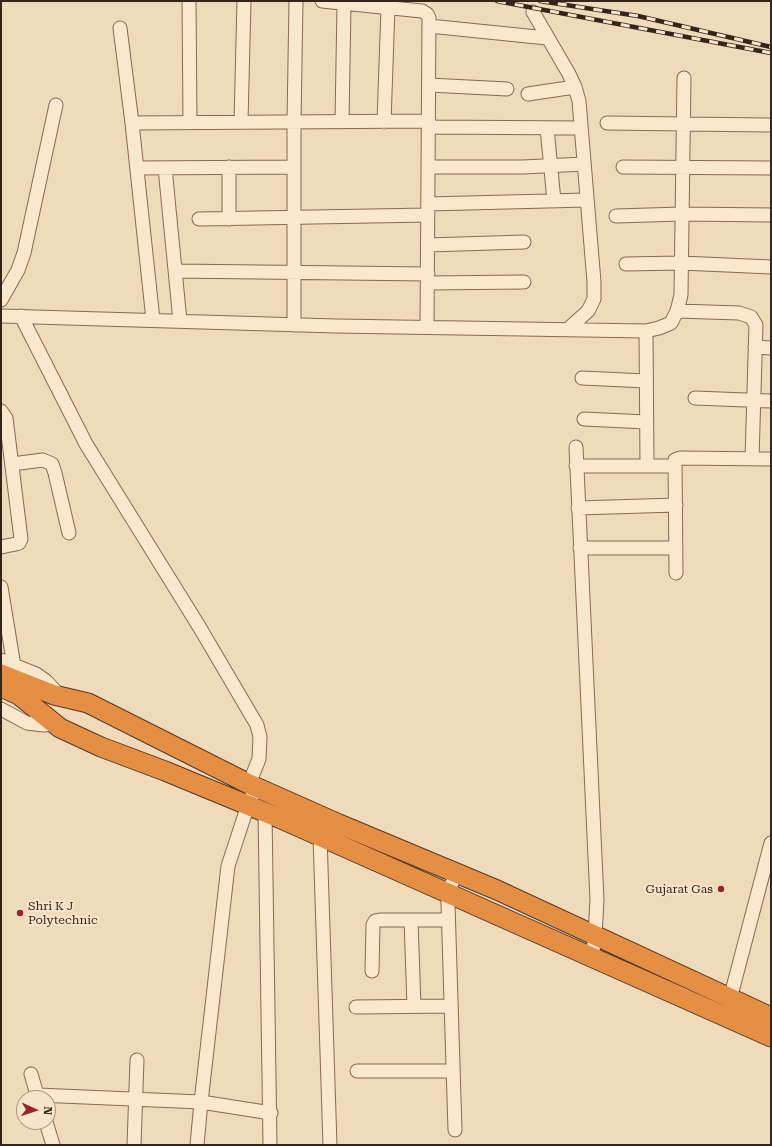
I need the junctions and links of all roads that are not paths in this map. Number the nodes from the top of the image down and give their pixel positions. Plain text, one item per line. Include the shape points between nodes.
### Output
1 (189, 1) edge
2 (244, 1) edge
3 (296, 1) edge
4 (322, 1) edge
5 (344, 4) junction
6 (388, 8) junction
7 (533, 12) dead end
8 (429, 26) junction
9 (120, 28) dead end
10 (547, 38) junction
11 (684, 78) dead end
12 (429, 85) junction
13 (575, 87) junction
14 (507, 89) dead end
15 (528, 94) dead end
16 (56, 105) dead end
17 (190, 122) junction
18 (241, 122) junction
19 (294, 122) junction
20 (342, 122) junction
21 (384, 122) junction
22 (132, 123) junction
23 (607, 123) dead end
24 (429, 124) junction
25 (683, 125) junction
26 (768, 125) dead end
27 (547, 128) junction
28 (581, 128) junction
29 (584, 164) junction
30 (551, 166) junction
31 (623, 166) dead end
32 (229, 167) junction
33 (294, 167) junction
34 (428, 167) junction
35 (683, 167) junction
36 (137, 168) junction
37 (165, 168) junction
38 (769, 168) dead end
39 (587, 200) junction
40 (554, 201) junction
41 (428, 210) junction
42 (682, 214) junction
43 (771, 215) edge
44 (616, 216) dead end
45 (294, 218) junction
46 (199, 219) dead end
47 (229, 219) junction
48 (524, 242) dead end
49 (428, 245) junction
50 (681, 263) junction
51 (626, 264) dead end
52 (771, 267) edge
53 (175, 271) junction
54 (294, 273) junction
55 (428, 279) junction
56 (524, 282) dead end
57 (1, 300) edge
58 (677, 311) junction
59 (1, 316) edge
60 (21, 316) junction
61 (152, 320) junction
62 (180, 321) junction
63 (294, 325) junction
64 (427, 327) junction
65 (568, 329) junction
66 (646, 331) junction
67 (756, 347) junction
68 (771, 348) edge
69 (582, 378) dead end
70 (646, 381) junction
71 (695, 398) dead end
72 (754, 400) junction
73 (771, 401) edge
74 (1, 411) edge
75 (584, 419) dead end
76 (646, 422) junction
77 (576, 447) dead end
78 (752, 459) junction
79 (771, 459) edge
80 (12, 464) junction
81 (576, 466) junction
82 (647, 466) junction
83 (675, 466) junction
84 (676, 505) junction
85 (578, 508) junction
86 (69, 533) dead end
87 (1, 548) edge
88 (580, 548) junction
89 (676, 548) junction
90 (676, 573) dead end
91 (1, 587) edge
92 (1, 660) edge
93 (8, 670) edge
94 (1, 687) edge
95 (23, 690) junction
96 (60, 696) junction
97 (1, 709) edge
98 (55, 724) junction
99 (252, 785) junction
100 (256, 808) junction
101 (320, 836) junction
102 (771, 843) edge
103 (456, 873) junction
104 (448, 893) junction
105 (411, 920) junction
106 (448, 920) junction
107 (595, 936) junction
108 (592, 957) junction
109 (372, 971) dead end
110 (730, 999) junction
111 (414, 1006) junction
112 (451, 1006) junction
113 (356, 1007) dead end
114 (771, 1017) edge
115 (771, 1037) edge
116 (137, 1060) dead end
117 (357, 1071) dead end
118 (453, 1071) junction
119 (31, 1074) dead end
120 (36, 1090) edge
121 (56, 1097) edge
122 (137, 1099) junction
123 (201, 1102) junction
124 (271, 1113) junction
125 (48, 1130) edge
126 (455, 1130) dead end
127 (53, 1145) edge
128 (134, 1145) edge
129 (197, 1145) edge
130 (270, 1145) edge
131 (330, 1145) edge

1 - 17 street
2 - 18 street
3 - 19 street
4 - 5 street
5 - 6 street
5 - 20 street
6 - 8 street via 422,11 429,18
6 - 21 street
7 - 10 street
8 - 10 street
8 - 12 street
9 - 22 street
10 - 13 street
11 - 25 street
12 - 14 street
12 - 24 street
13 - 15 street
13 - 28 street
16 - 57 street via 24,253 18,270
17 - 18 street
17 - 22 street
18 - 19 street
19 - 20 street
19 - 33 street
20 - 21 street
21 - 24 street
22 - 36 street
23 - 25 street
24 - 27 street
24 - 34 street
25 - 26 street
25 - 35 street
27 - 28 street
27 - 30 street
28 - 29 street
29 - 30 street
29 - 39 street
30 - 34 street
30 - 40 street
31 - 35 street
32 - 33 street
32 - 37 street
32 - 47 street
33 - 45 street
34 - 41 street
35 - 38 street
35 - 42 street
36 - 37 street
36 - 61 street
37 - 53 street
39 - 40 street
39 - 65 street via 594,299 588,311
40 - 41 street
41 - 45 street
41 - 49 street
42 - 43 street
42 - 44 street
42 - 50 street
45 - 47 street
45 - 54 street
46 - 47 street
48 - 49 street
49 - 55 street
50 - 51 street
50 - 52 street
50 - 58 street via 681,295
53 - 54 street
53 - 62 street
54 - 55 street
54 - 63 street
55 - 56 street
55 - 64 street
58 - 66 street via 671,323
58 - 67 street via 739,314 751,317 756,325
59 - 60 street
60 - 61 street
60 - 99 street via 86,444 257,725 260,737 259,759
61 - 62 street
62 - 63 street
63 - 64 street
64 - 65 street
65 - 66 street
66 - 70 street
67 - 68 street
67 - 72 street
69 - 70 street
70 - 76 street
71 - 72 street
72 - 73 street
72 - 78 street
74 - 80 street via 6,418
75 - 76 street
76 - 82 street
77 - 81 street
78 - 79 street
78 - 83 street via 680,458 675,460
80 - 86 street via 43,460 52,464
80 - 87 street via 21,539 19,543
81 - 82 street
81 - 85 street
82 - 83 street
83 - 84 street
84 - 85 street
84 - 89 street
85 - 88 street
88 - 89 street
88 - 107 street via 597,900
89 - 90 street
91 - 93 street
92 - 93 street
93 - 95 highway
93 - 96 street via 36,674
94 - 95 highway
95 - 96 highway
95 - 98 highway
96 - 99 highway via 88,703
97 - 98 street via 27,723
98 - 100 highway via 101,748
99 - 100 street
99 - 103 highway
100 - 101 highway
100 - 123 street via 228,866
100 - 124 street
101 - 104 highway
101 - 131 street
102 - 110 street
103 - 104 street
103 - 107 highway
104 - 106 street
104 - 108 highway
105 - 106 street
105 - 109 street via 375,921
105 - 111 street
106 - 112 street
107 - 108 street
107 - 110 highway
108 - 115 highway
110 - 114 highway
111 - 112 street
111 - 113 street
112 - 118 street
116 - 122 street
117 - 118 street
118 - 126 street
119 - 120 street
121 - 122 street
122 - 123 street
122 - 128 street
123 - 124 street
123 - 129 street
124 - 130 street
125 - 127 street

